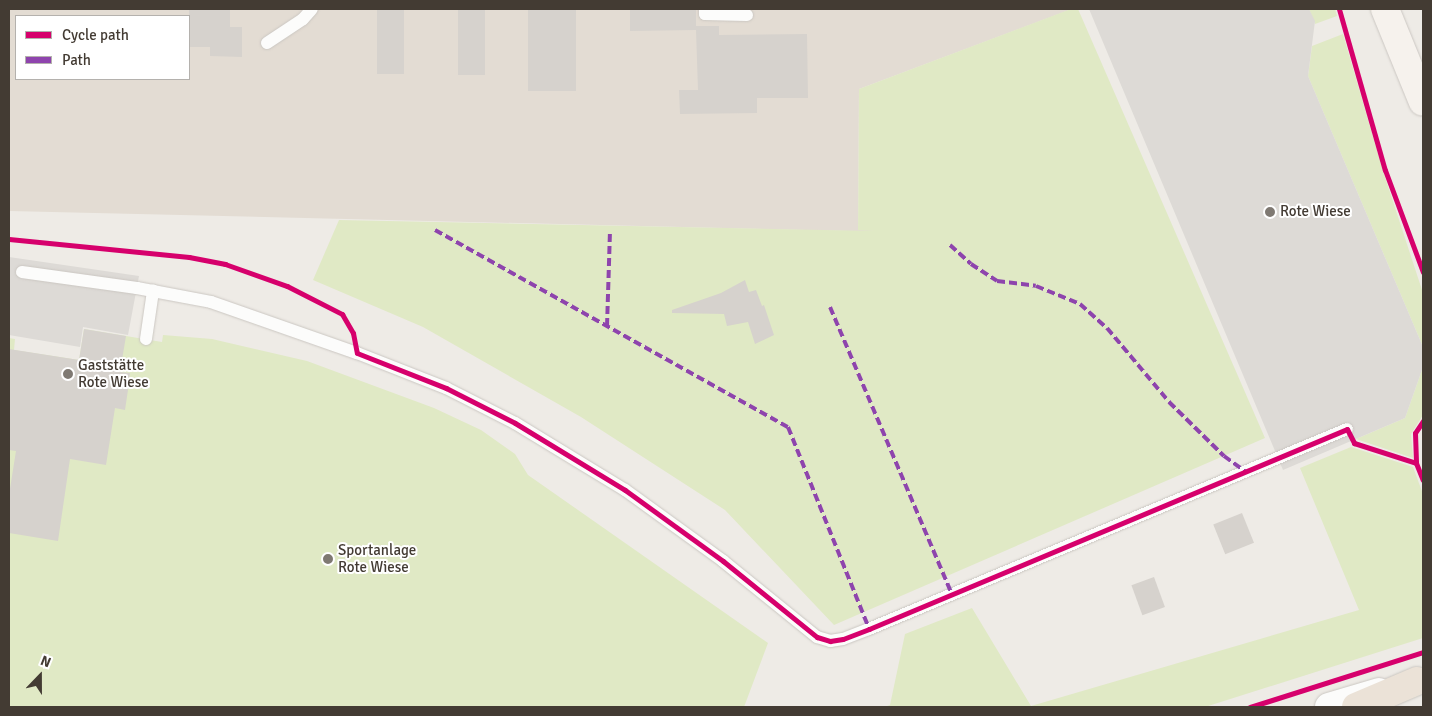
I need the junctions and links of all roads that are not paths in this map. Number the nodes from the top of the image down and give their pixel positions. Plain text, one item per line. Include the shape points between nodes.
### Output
1 (312, 9) edge
2 (705, 9) edge
3 (1386, 9) edge
4 (747, 15) dead end
5 (267, 43) dead end
6 (1423, 102) edge
7 (22, 272) dead end
8 (153, 291) junction
9 (146, 339) dead end
10 (1347, 429) dead end
11 (1420, 680) edge
12 (1328, 707) edge
13 (1356, 707) edge

1 - 5 lane via 303,19
2 - 4 lane via 705,14
3 - 6 main road
7 - 8 lane
8 - 9 lane
8 - 10 lane via 211,302 357,353 446,388 515,423 625,490 723,561 817,637 830,641 869,629
11 - 12 street
11 - 13 highway

